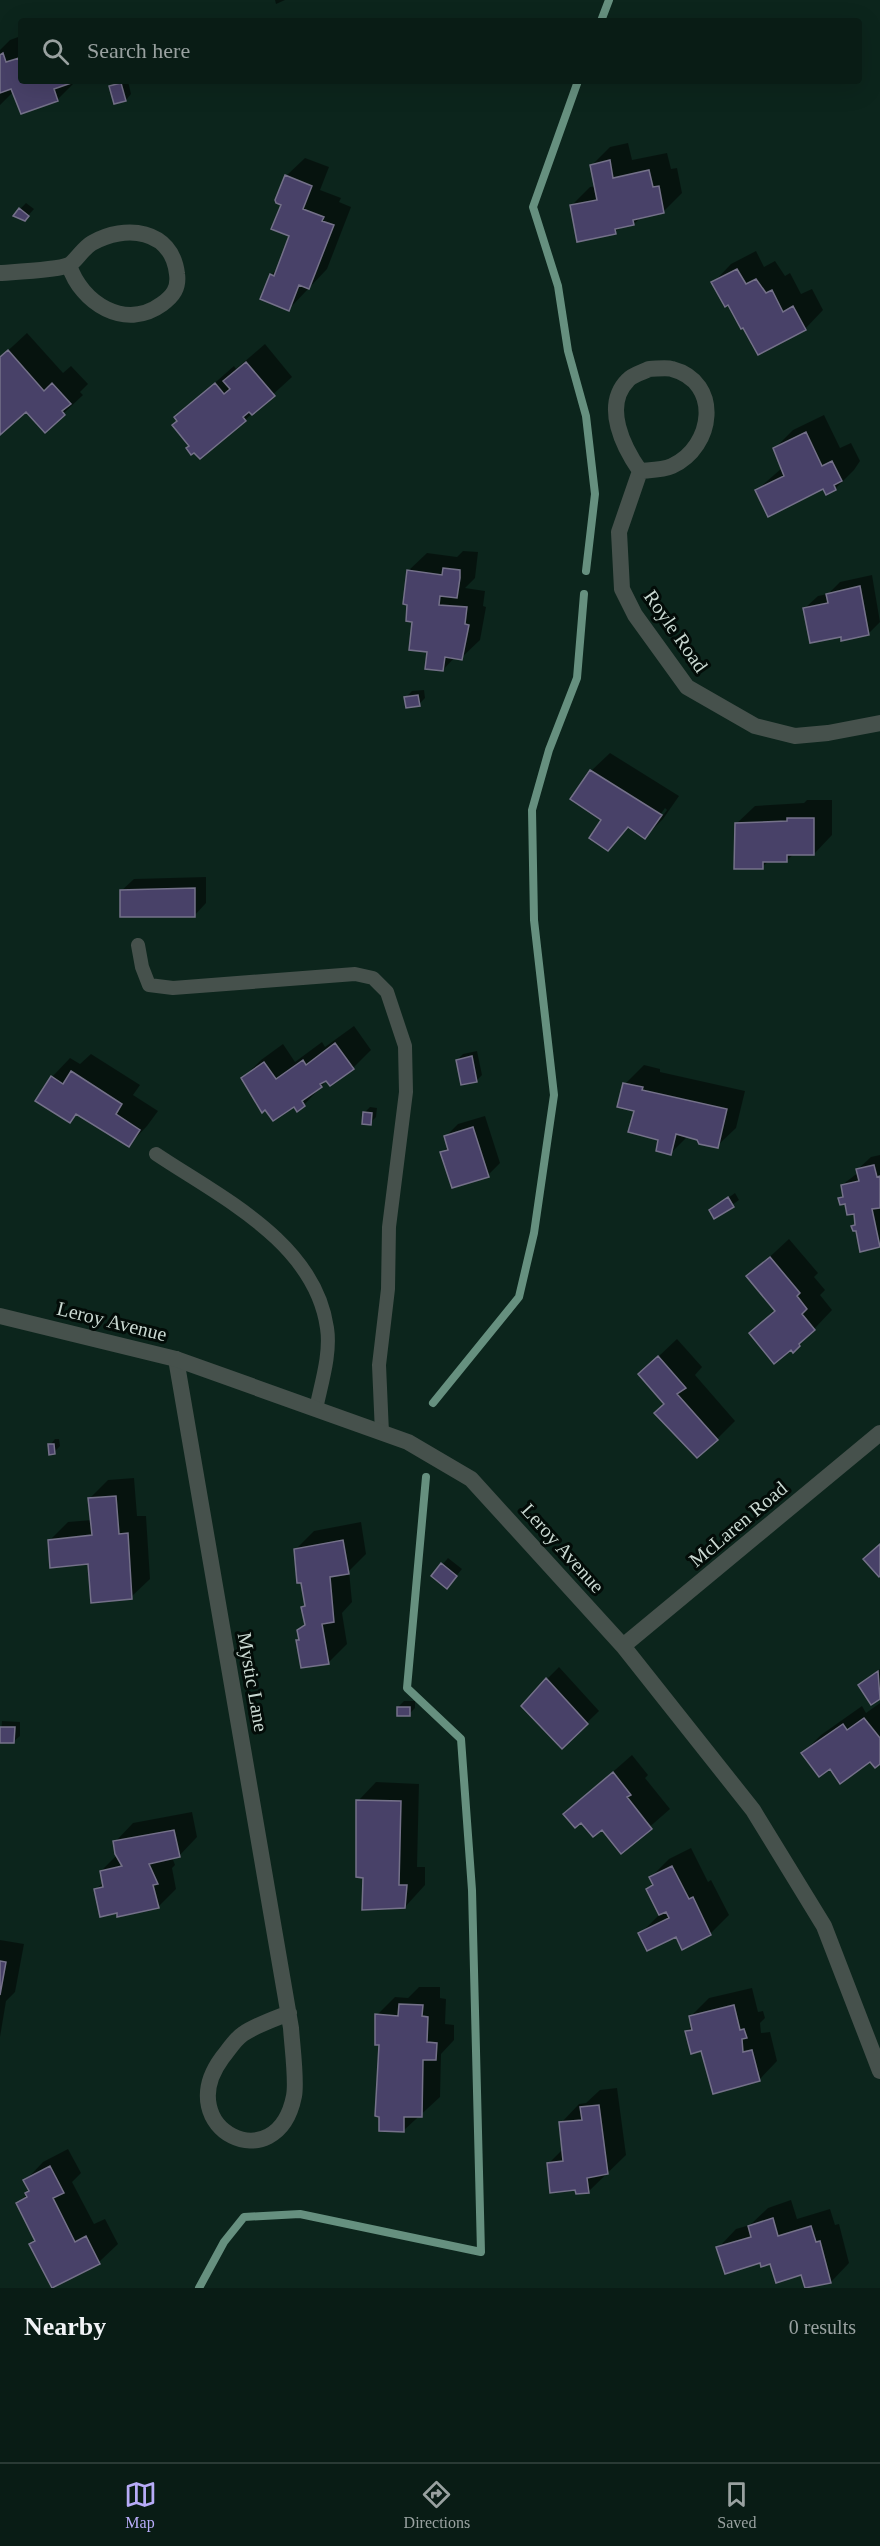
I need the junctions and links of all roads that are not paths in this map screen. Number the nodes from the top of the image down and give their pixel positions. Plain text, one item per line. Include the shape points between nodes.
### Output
1 (69, 265) junction
2 (0, 273) edge
3 (640, 471) junction
4 (880, 723) edge
5 (138, 945) dead end
6 (156, 1154) dead end
7 (0, 1316) edge
8 (176, 1359) junction
9 (316, 1409) junction
10 (382, 1433) junction
11 (880, 1433) edge
12 (623, 1647) junction
13 (289, 2013) junction
14 (880, 2071) edge

1 - 1 street via 78,253 105,237 121,233 153,235 172,257 178,288 154,310 122,315 104,309 87,296
1 - 2 street
3 - 3 street via 624,448 616,424 619,399 628,380 649,369 673,369 698,384 708,411 704,435 692,452 672,466
3 - 4 street, Royle Road via 619,532 622,589 635,615 687,687 755,726 795,736
5 - 10 lane via 149,985 173,988 355,974 373,978 387,992 405,1046 406,1092 392,1195 388,1289 379,1365
6 - 9 lane via 260,1224 296,1258 310,1279 328,1329
7 - 8 street, Leroy Avenue
8 - 9 street, Leroy Avenue
8 - 13 street, Mystic Lane
9 - 10 street, Leroy Avenue
10 - 12 street, Leroy Avenue via 432,1454 471,1479
11 - 12 street, McLaren Road
12 - 14 street, Leroy Avenue via 753,1810 824,1926
13 - 13 street, Mystic Lane via 294,2095 286,2118 272,2135 249,2142 230,2137 207,2103 210,2075 241,2034

